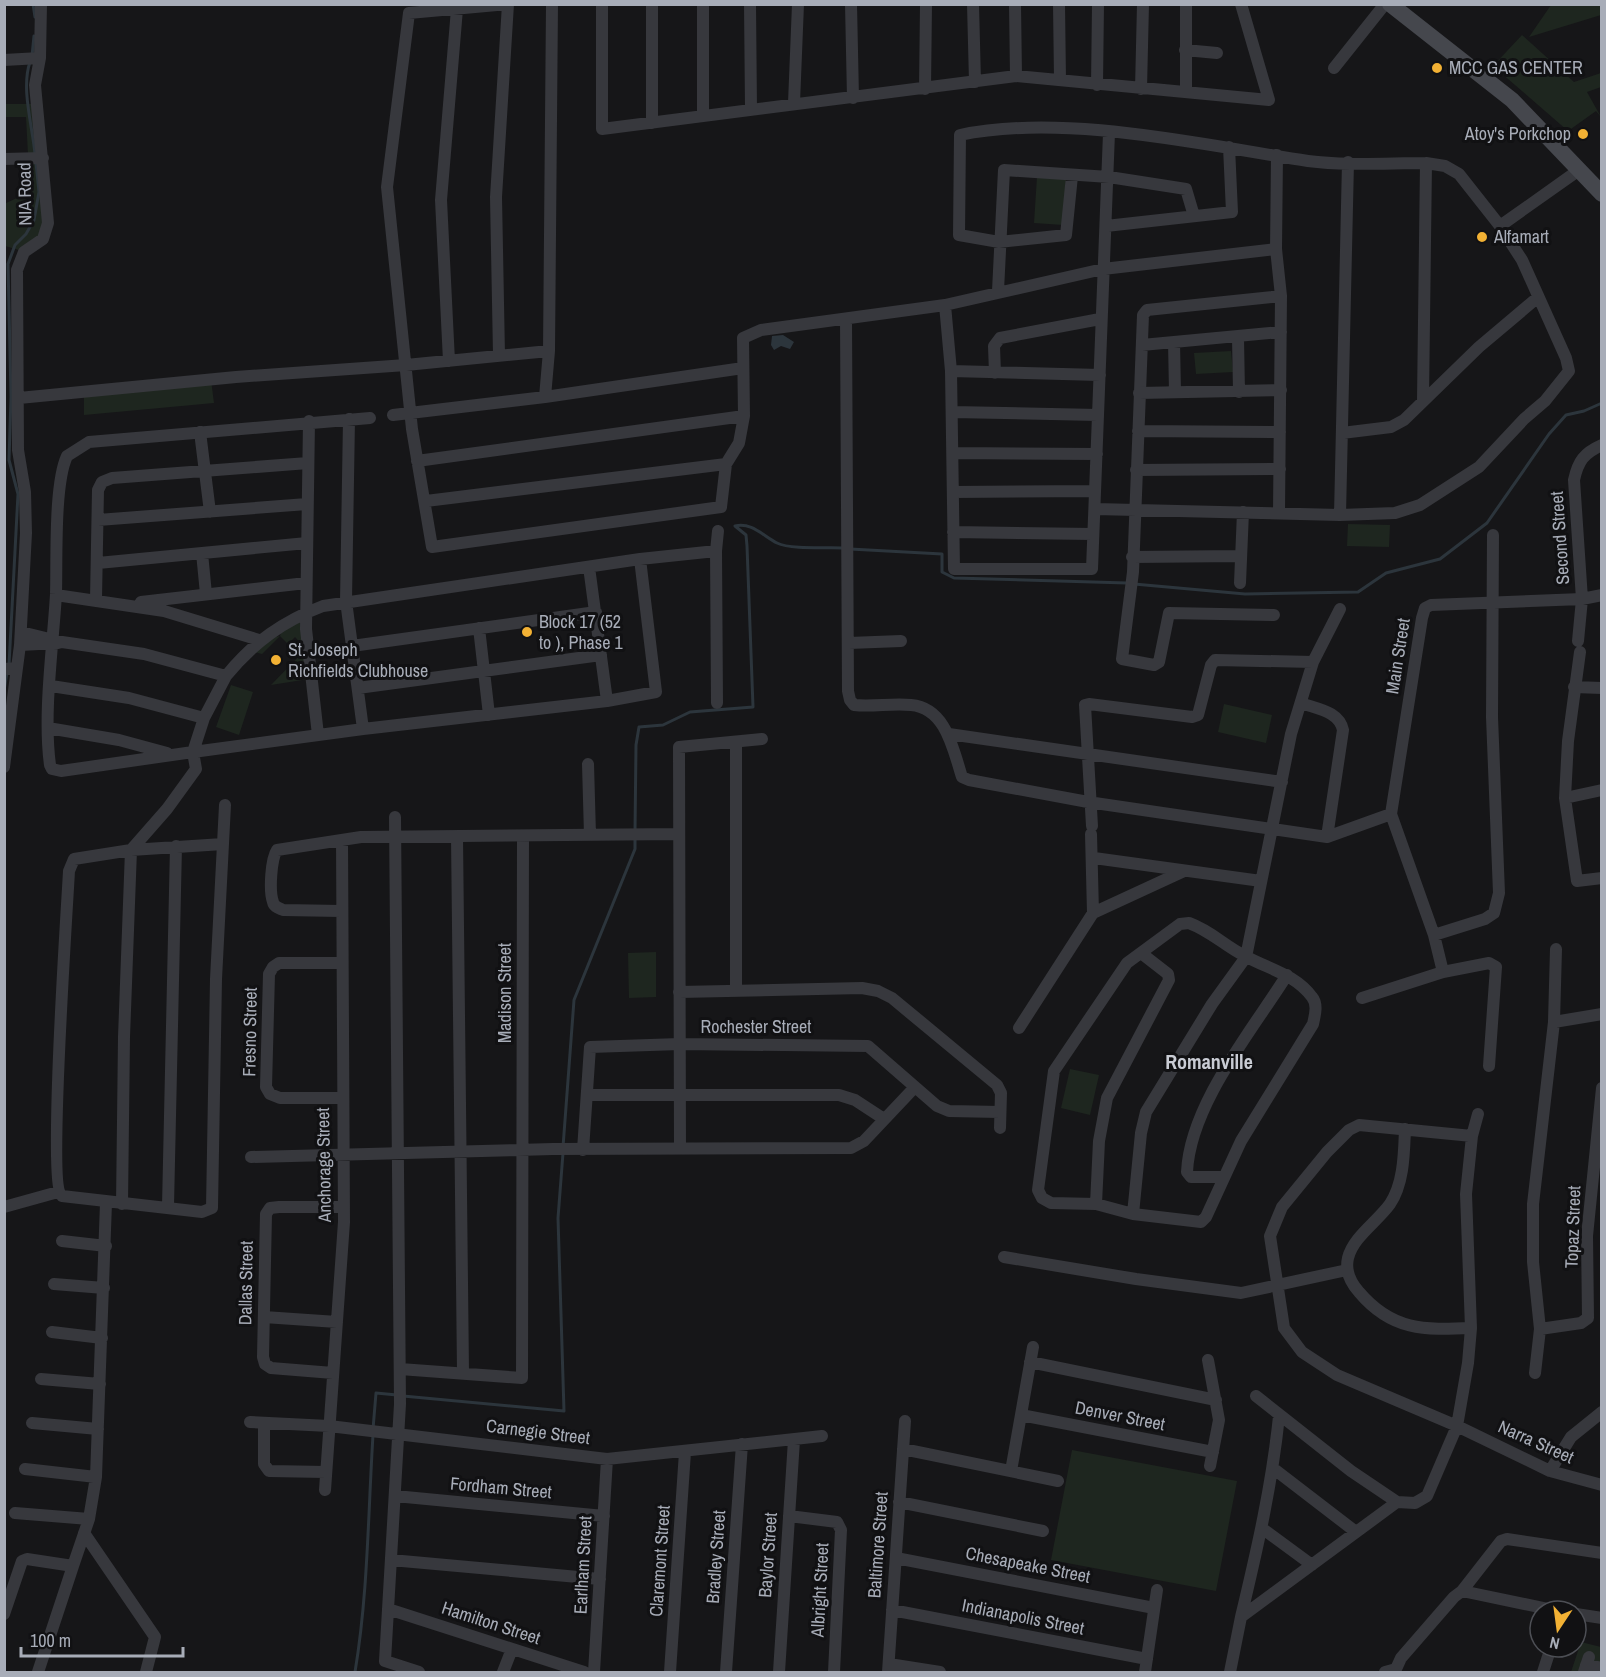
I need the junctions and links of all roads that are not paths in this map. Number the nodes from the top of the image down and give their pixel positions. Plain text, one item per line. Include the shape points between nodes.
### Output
1 (41, 4) edge
2 (552, 4) edge
3 (602, 4) edge
4 (652, 4) edge
5 (703, 4) edge
6 (750, 4) edge
7 (798, 4) edge
8 (851, 4) edge
9 (926, 4) edge
10 (974, 4) edge
11 (1015, 4) edge
12 (1059, 4) edge
13 (1098, 4) edge
14 (1143, 4) edge
15 (1186, 4) edge
16 (1241, 4) edge
17 (1385, 4) edge
18 (1390, 4) edge
19 (457, 9) junction
20 (1185, 50) junction
21 (1217, 52) dead end
22 (35, 58) junction
23 (4, 60) edge
24 (1334, 68) dead end
25 (1016, 76) junction
26 (1060, 80) junction
27 (975, 82) junction
28 (1097, 85) junction
29 (925, 89) junction
30 (1141, 89) junction
31 (1186, 92) junction
32 (853, 98) junction
33 (794, 103) junction
34 (751, 109) junction
35 (703, 116) junction
36 (652, 123) junction
37 (1109, 133) junction
38 (1229, 147) junction
39 (1277, 155) junction
40 (43, 158) junction
41 (4, 159) edge
42 (1348, 162) junction
43 (1426, 163) junction
44 (1579, 170) junction
45 (1072, 176) junction
46 (1109, 177) junction
47 (1602, 194) edge
48 (1194, 216) junction
49 (1106, 226) junction
50 (1500, 226) junction
51 (999, 242) junction
52 (1276, 249) junction
53 (1103, 269) junction
54 (998, 291) junction
55 (1281, 296) junction
56 (1537, 298) junction
57 (945, 305) junction
58 (1100, 319) junction
59 (846, 320) junction
60 (1281, 332) junction
61 (1238, 338) junction
62 (1174, 342) junction
63 (1142, 345) junction
64 (549, 351) junction
65 (499, 355) junction
66 (449, 361) junction
67 (406, 365) junction
68 (743, 368) junction
69 (951, 372) junction
70 (995, 373) junction
71 (1100, 375) junction
72 (1281, 390) junction
73 (1174, 392) junction
74 (1239, 392) junction
75 (1138, 393) junction
76 (545, 397) junction
77 (19, 398) junction
78 (1423, 400) junction
79 (952, 412) junction
80 (410, 414) junction
81 (393, 415) dead end
82 (1098, 415) junction
83 (744, 416) junction
84 (370, 417) dead end
85 (349, 418) junction
86 (309, 421) junction
87 (1137, 431) junction
88 (200, 432) junction
89 (1280, 432) junction
90 (1342, 433) junction
91 (1602, 445) edge
92 (952, 453) junction
93 (1096, 454) junction
94 (417, 461) junction
95 (308, 463) junction
96 (726, 464) junction
97 (1280, 469) junction
98 (205, 471) junction
99 (1136, 471) junction
100 (1095, 491) junction
101 (953, 492) junction
102 (426, 501) junction
103 (308, 504) junction
104 (1095, 509) junction
105 (1134, 510) junction
106 (210, 512) junction
107 (1243, 512) junction
108 (1279, 512) junction
109 (1340, 515) junction
110 (98, 520) junction
111 (718, 531) dead end
112 (953, 532) junction
113 (1093, 534) junction
114 (1493, 535) dead end
115 (307, 543) junction
116 (716, 551) junction
117 (202, 553) junction
118 (1241, 556) junction
119 (1132, 557) junction
120 (640, 559) junction
121 (98, 563) junction
122 (590, 567) junction
123 (306, 583) junction
124 (1240, 583) dead end
125 (56, 594) junction
126 (206, 594) junction
127 (1602, 596) edge
128 (96, 599) junction
129 (1582, 599) junction
130 (346, 601) junction
131 (129, 603) junction
132 (1492, 603) junction
133 (1340, 609) dead end
134 (306, 612) junction
135 (596, 612) junction
136 (1274, 615) dead end
137 (479, 628) junction
138 (20, 639) junction
139 (260, 640) junction
140 (56, 642) junction
141 (901, 642) dead end
142 (849, 643) junction
143 (352, 646) junction
144 (601, 655) junction
145 (1313, 662) junction
146 (11, 668) edge
147 (482, 671) junction
148 (226, 676) junction
149 (51, 686) junction
150 (1574, 687) junction
151 (358, 688) junction
152 (1602, 688) edge
153 (607, 701) junction
154 (717, 703) dead end
155 (1301, 703) junction
156 (489, 715) junction
157 (204, 718) junction
158 (48, 728) junction
159 (363, 729) junction
160 (949, 734) junction
161 (318, 735) junction
162 (762, 739) dead end
163 (735, 742) junction
164 (193, 752) junction
165 (174, 754) junction
166 (1089, 756) junction
167 (588, 764) dead end
168 (4, 767) edge
169 (1282, 782) junction
170 (1602, 790) edge
171 (1565, 798) junction
172 (1088, 802) junction
173 (225, 805) dead end
174 (1391, 814) junction
175 (395, 817) dead end
176 (1272, 830) junction
177 (679, 834) junction
178 (590, 835) junction
179 (395, 837) junction
180 (457, 837) junction
181 (523, 837) junction
182 (1327, 837) junction
183 (342, 840) junction
184 (223, 844) junction
185 (176, 846) junction
186 (131, 850) junction
187 (1094, 858) junction
188 (1185, 871) junction
189 (1602, 878) edge
190 (1261, 881) junction
191 (341, 911) junction
192 (1093, 913) junction
193 (1434, 935) junction
194 (1556, 949) dead end
195 (1141, 953) junction
196 (1246, 957) junction
197 (341, 963) junction
198 (1443, 972) junction
199 (1287, 975) junction
200 (736, 991) junction
201 (680, 992) junction
202 (1362, 998) dead end
203 (1602, 1014) edge
204 (1554, 1022) junction
205 (1019, 1028) dead end
206 (680, 1044) junction
207 (1489, 1066) dead end
208 (915, 1088) junction
209 (1602, 1088) edge
210 (587, 1095) junction
211 (680, 1095) junction
212 (342, 1098) junction
213 (1000, 1112) junction
214 (1478, 1114) dead end
215 (884, 1119) junction
216 (1000, 1128) dead end
217 (1405, 1129) junction
218 (1472, 1136) junction
219 (577, 1149) junction
220 (680, 1149) junction
221 (522, 1150) junction
222 (461, 1151) junction
223 (398, 1153) junction
224 (343, 1154) junction
225 (251, 1157) dead end
226 (1222, 1177) junction
227 (1597, 1179) edge
228 (58, 1192) junction
229 (106, 1203) junction
230 (122, 1204) junction
231 (1096, 1204) junction
232 (168, 1206) junction
233 (344, 1207) junction
234 (4, 1208) edge
235 (1133, 1214) junction
236 (62, 1241) dead end
237 (106, 1246) junction
238 (1004, 1257) dead end
239 (1347, 1270) junction
240 (54, 1284) dead end
241 (1276, 1285) junction
242 (104, 1288) junction
243 (264, 1317) junction
244 (337, 1322) junction
245 (1471, 1328) junction
246 (1540, 1329) junction
247 (52, 1332) dead end
248 (102, 1338) junction
249 (1033, 1347) dead end
250 (1208, 1360) dead end
251 (1030, 1362) junction
252 (400, 1369) junction
253 (463, 1372) junction
254 (333, 1373) junction
255 (1535, 1373) dead end
256 (41, 1379) dead end
257 (100, 1384) junction
258 (1256, 1396) dead end
259 (1216, 1400) junction
260 (1602, 1412) edge
261 (1021, 1415) junction
262 (1279, 1416) junction
263 (905, 1421) dead end
264 (250, 1422) dead end
265 (264, 1422) junction
266 (32, 1423) dead end
267 (329, 1426) junction
268 (1457, 1426) junction
269 (98, 1429) junction
270 (400, 1434) junction
271 (822, 1436) dead end
272 (794, 1440) junction
273 (742, 1444) junction
274 (903, 1449) junction
275 (685, 1452) junction
276 (1213, 1452) junction
277 (607, 1459) junction
278 (1210, 1466) dead end
279 (25, 1469) dead end
280 (1274, 1469) junction
281 (1011, 1471) junction
282 (1550, 1471) junction
283 (326, 1472) junction
284 (96, 1477) junction
285 (1058, 1481) dead end
286 (1602, 1485) edge
287 (325, 1490) dead end
288 (395, 1496) junction
289 (899, 1502) junction
290 (1397, 1502) junction
291 (15, 1513) dead end
292 (604, 1516) junction
293 (789, 1516) junction
294 (89, 1519) junction
295 (1263, 1529) junction
296 (1042, 1531) dead end
297 (1356, 1532) junction
298 (84, 1533) junction
299 (1602, 1553) edge
300 (896, 1558) junction
301 (391, 1560) junction
302 (1312, 1565) junction
303 (74, 1566) junction
304 (600, 1579) junction
305 (1157, 1590) dead end
306 (1462, 1591) junction
307 (1528, 1605) edge
308 (1154, 1608) junction
309 (388, 1609) junction
310 (892, 1610) junction
311 (4, 1614) edge
312 (1241, 1617) junction
313 (512, 1649) junction
314 (1147, 1659) junction
315 (1586, 1665) edge
316 (888, 1668) edge
317 (1602, 1668) edge
318 (1394, 1671) edge
319 (38, 1672) edge
320 (146, 1672) edge
321 (419, 1672) edge
322 (503, 1672) edge
323 (584, 1672) edge
324 (594, 1672) edge
325 (670, 1672) edge
326 (726, 1672) edge
327 (779, 1672) edge
328 (834, 1672) edge
329 (940, 1672) edge
330 (1145, 1672) edge
331 (1230, 1672) edge

1 - 22 street, NIA Road
2 - 64 street
3 - 36 street via 602,129
4 - 36 street
5 - 35 street
6 - 34 street
7 - 33 street
8 - 32 street
9 - 29 street
10 - 27 street
11 - 25 street
12 - 26 street
13 - 28 street
14 - 30 street
15 - 20 street
16 - 31 street via 1269,100
17 - 24 street
18 - 44 main road via 1512,100
19 - 65 street via 508,4 496,197
19 - 66 street via 441,200
19 - 67 street via 409,13 387,187
20 - 21 street
20 - 31 street
22 - 23 street
22 - 40 street, NIA Road
25 - 26 street
25 - 27 street
26 - 28 street
27 - 29 street
28 - 30 street
29 - 32 street
30 - 31 street
32 - 33 street
33 - 34 street
34 - 35 street
35 - 36 street
37 - 38 street
37 - 46 street
37 - 51 street via 993,128 960,135 959,235
38 - 39 street
38 - 48 street via 1232,212
39 - 42 street
39 - 52 street
40 - 41 street
40 - 77 street, NIA Road via 48,223 43,239 24,252 17,270
42 - 43 street
42 - 90 street
43 - 50 street via 1445,166 1459,174
43 - 78 street
44 - 47 main road
44 - 50 street
45 - 46 street
45 - 51 street via 1066,235
45 - 51 street via 1004,170
46 - 48 street via 1186,189
46 - 49 street
48 - 49 street
49 - 53 street
50 - 56 street via 1522,260
51 - 54 street
52 - 53 street
52 - 55 street
53 - 54 street
53 - 58 street
54 - 57 street
55 - 60 street
55 - 63 street via 1148,310 1143,315
56 - 78 street
56 - 109 street via 1569,371 1545,401 1479,467 1420,505 1395,513
57 - 59 street
57 - 69 street
58 - 70 street via 1000,338 994,346
58 - 71 street
59 - 68 street via 761,330 743,338
59 - 142 street
60 - 61 street
60 - 72 street
61 - 62 street
61 - 74 street
62 - 63 street
62 - 73 street
63 - 75 street
64 - 65 street
64 - 76 street
65 - 66 street
66 - 67 street
67 - 77 street
67 - 80 street
68 - 76 street
68 - 83 street
69 - 70 street
69 - 79 street
70 - 71 street
71 - 82 street
72 - 74 street
72 - 89 street
73 - 74 street
73 - 75 street
75 - 87 street
76 - 80 street
77 - 138 street, NIA Road via 18,450 26,533
78 - 90 street via 1392,428
79 - 82 street
79 - 92 street
80 - 81 street
80 - 94 street
82 - 93 street
83 - 94 street
83 - 96 street via 739,443
84 - 85 street
85 - 86 street
85 - 130 street
86 - 88 street
86 - 95 street
87 - 89 street
87 - 99 street
88 - 98 street
88 - 125 street via 89,442 67,456 60,482
89 - 97 street
90 - 109 street
91 - 129 street, Second Street via 1578,462 1574,480
92 - 93 street
92 - 101 street
93 - 100 street
94 - 102 street
95 - 98 street
95 - 103 street
96 - 102 street
96 - 102 street via 721,507 432,547
97 - 99 street
97 - 108 street
98 - 106 street
98 - 110 street via 102,482 98,490
99 - 105 street
100 - 101 street
100 - 104 street
101 - 112 street
103 - 106 street
103 - 115 street
104 - 105 street
104 - 113 street
105 - 107 street
105 - 119 street
106 - 110 street
107 - 108 street
107 - 118 street
108 - 109 street
110 - 121 street
111 - 116 street
112 - 113 street
112 - 113 street via 954,569 1092,569
114 - 132 street
115 - 117 street
115 - 123 street
116 - 120 street
116 - 154 street
117 - 121 street
117 - 126 street
118 - 119 street
118 - 124 street
119 - 136 street via 1122,658 1154,665 1159,662 1169,613
120 - 122 street
120 - 153 street via 656,692
121 - 128 street
122 - 130 street
122 - 135 street
123 - 126 street
123 - 134 street
125 - 128 street
125 - 140 street
126 - 131 street
127 - 129 street, Main Street
128 - 131 street
129 - 132 street, Main Street
129 - 150 street, Second Street
130 - 134 street
130 - 143 street
131 - 139 street
132 - 174 street, Main Street via 1431,604 1425,608
132 - 193 street via 1499,893 1494,912 1485,919
133 - 145 street
134 - 139 street
134 - 161 street
135 - 137 street
135 - 144 street
137 - 143 street
137 - 147 street
138 - 140 street
138 - 146 street, NIA Road
139 - 148 street
140 - 148 street via 144,654
140 - 149 street
141 - 142 street
142 - 160 street via 849,691 854,705 912,705 938,718
143 - 151 street
144 - 147 street
144 - 153 street
145 - 155 street
145 - 166 street via 1215,660 1198,715 1192,717 1089,704 1084,709
146 - 168 street, NIA Road
147 - 151 street
147 - 156 street
148 - 157 street
149 - 157 street via 129,698
149 - 158 street
150 - 152 street
150 - 171 street, Second Street
151 - 159 street
153 - 156 street
155 - 169 street
155 - 182 street via 1334,715 1341,720 1343,730
156 - 159 street
157 - 164 street
158 - 165 street
158 - 165 street via 50,765 56,771
159 - 161 street
160 - 166 street
160 - 172 street via 962,777
161 - 164 street
162 - 163 street
163 - 177 street via 679,747
163 - 200 street
164 - 165 street
164 - 186 street via 196,769
166 - 169 street
166 - 172 street
167 - 178 street
169 - 176 street
170 - 171 street
171 - 189 street, Second Street via 1577,880
172 - 176 street
172 - 187 street
173 - 184 street
174 - 182 street
174 - 193 street
175 - 179 street
176 - 182 street
176 - 190 street
177 - 178 street
177 - 201 street
178 - 181 street
179 - 180 street
179 - 183 street
179 - 223 street
180 - 181 street
180 - 222 street
181 - 221 street, Madison Street
183 - 191 street, Anchorage Street
183 - 191 street via 286,847 272,857 272,901 276,907
184 - 185 street
184 - 232 street via 216,979 214,1203 209,1211 202,1212
185 - 186 street
185 - 232 street
186 - 228 street via 78,857 70,864 57,1127
186 - 230 street
187 - 188 street
187 - 192 street
188 - 190 street
188 - 192 street
190 - 196 street
191 - 197 street, Anchorage Street
192 - 205 street
193 - 198 street
194 - 204 street
195 - 196 street via 1180,924 1189,924 1204,929
195 - 231 street via 1168,974 1169,980 1107,1098 1099,1141
195 - 231 street via 1127,963 1054,1071 1038,1190 1051,1203
196 - 199 street
196 - 235 street via 1212,1004 1146,1113
197 - 212 street, Anchorage Street
197 - 212 street, Fresno Street via 279,963 273,967 269,974 266,1087 270,1095 280,1098
198 - 202 street
198 - 207 street via 1489,963 1496,967
199 - 226 street via 1313,997 1313,1024
199 - 226 street via 1197,1120 1188,1148 1187,1172 1191,1177
200 - 201 street
200 - 213 street via 878,991 892,998 989,1077 1001,1093
201 - 206 street
203 - 204 street
204 - 246 street via 1533,1204 1533,1262
206 - 208 street, Rochester Street via 868,1046
206 - 210 street, Rochester Street via 590,1047
206 - 211 street
208 - 213 street, Rochester Street via 949,1111
208 - 215 street
209 - 227 street, Topaz Street
210 - 211 street
210 - 219 street, Rochester Street
211 - 215 street via 838,1095 855,1100
211 - 220 street
212 - 224 street, Anchorage Street
213 - 216 street
214 - 218 street
215 - 220 street via 858,1146 851,1148
217 - 218 street, Narra Street
217 - 239 street via 1397,1190 1352,1249
217 - 241 street, Narra Street via 1359,1125 1327,1152 1282,1208 1270,1236
218 - 245 street via 1466,1194
219 - 220 street
219 - 221 street
221 - 222 street
221 - 253 street, Madison Street via 522,1378
222 - 223 street
222 - 253 street
223 - 224 street
223 - 252 street
224 - 225 street
224 - 233 street, Anchorage Street
226 - 235 street via 1201,1222
227 - 246 street, Topaz Street via 1587,1236 1588,1318 1581,1323
228 - 229 street via 66,1197
228 - 234 street
229 - 230 street
229 - 237 street
230 - 232 street
231 - 235 street
233 - 243 street, Dallas Street via 270,1208 266,1214
233 - 244 street, Anchorage Street
236 - 237 street
237 - 242 street
238 - 241 street via 1218,1291 1240,1293
239 - 241 street
239 - 245 street via 1372,1306 1394,1322 1431,1329
240 - 242 street
241 - 268 street, Narra Street via 1284,1328 1302,1352 1337,1375
242 - 248 street
243 - 244 street
243 - 254 street, Dallas Street via 265,1364 271,1368
244 - 254 street, Anchorage Street
245 - 268 street
246 - 255 street
247 - 248 street
248 - 257 street
249 - 251 street
250 - 259 street
251 - 259 street
251 - 261 street
252 - 253 street
252 - 270 street
254 - 267 street, Anchorage Street
256 - 257 street
257 - 269 street
258 - 262 street
259 - 276 street via 1219,1420
260 - 282 street via 1571,1437
261 - 276 street, Denver Street
261 - 281 street
262 - 280 street
262 - 290 street
263 - 274 street, Baltimore Street
264 - 265 street, Carnegie Street
265 - 267 street, Carnegie Street
265 - 283 street via 264,1464 269,1471
266 - 269 street
267 - 270 street, Carnegie Street
267 - 283 street, Anchorage Street
268 - 282 street, Narra Street
268 - 290 street via 1427,1496 1415,1503
269 - 284 street
270 - 277 street, Carnegie Street
270 - 288 street
271 - 272 street, Carnegie Street
272 - 273 street, Carnegie Street
272 - 293 street, Baylor Street
273 - 275 street, Carnegie Street
273 - 326 street, Bradley Street
274 - 281 street
274 - 289 street, Baltimore Street
275 - 277 street, Carnegie Street
275 - 325 street, Claremont Street
276 - 278 street
277 - 292 street, Earlham Street
279 - 284 street
280 - 295 street
280 - 297 street
281 - 285 street
282 - 286 street, Narra Street
283 - 287 street, Anchorage Street
284 - 294 street
288 - 292 street, Fordham Street
288 - 301 street
289 - 296 street
289 - 300 street, Baltimore Street
290 - 297 street
291 - 294 street
292 - 304 street, Earlham Street
293 - 327 street, Baylor Street
293 - 328 street, Albright Street via 830,1519 841,1530
294 - 298 street
295 - 302 street
295 - 312 street
297 - 302 street
298 - 303 street
298 - 320 street via 155,1637
299 - 306 street via 1504,1540
300 - 308 street, Chesapeake Street
300 - 310 street, Baltimore Street
301 - 304 street
301 - 309 street
302 - 312 street
303 - 311 street via 22,1561
303 - 319 street
304 - 324 street, Earlham Street
305 - 308 street
306 - 307 street
306 - 318 street via 1401,1658
308 - 314 street
309 - 313 street, Hamilton Street
309 - 321 street via 385,1661
310 - 314 street, Indianapolis Street
310 - 316 street, Baltimore Street
312 - 331 street
313 - 322 street
313 - 323 street, Hamilton Street
314 - 330 street
315 - 317 street
316 - 329 street

